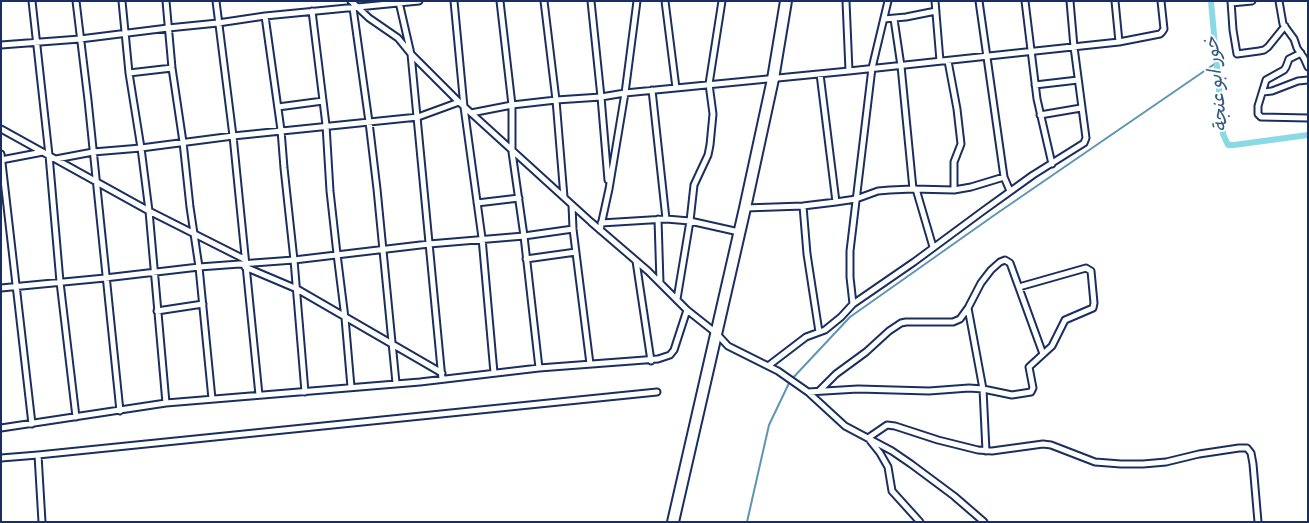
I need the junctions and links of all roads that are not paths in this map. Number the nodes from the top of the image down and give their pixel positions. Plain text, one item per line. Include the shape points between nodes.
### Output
1 (32, 1) edge
2 (76, 1) edge
3 (122, 1) edge
4 (166, 1) edge
5 (216, 1) edge
6 (351, 1) edge
7 (420, 1) edge
8 (454, 1) edge
9 (500, 1) edge
10 (544, 1) edge
11 (591, 1) edge
12 (637, 1) edge
13 (665, 1) edge
14 (722, 1) edge
15 (786, 1) edge
16 (846, 1) edge
17 (888, 1) edge
18 (935, 1) edge
19 (980, 1) edge
20 (1025, 1) edge
21 (1070, 1) edge
22 (1115, 1) edge
23 (1161, 1) edge
24 (1252, 1) edge
25 (1279, 1) edge
26 (399, 2) edge
27 (1231, 2) edge
28 (356, 8) junction
29 (312, 11) junction
30 (936, 11) junction
31 (265, 16) junction
32 (884, 19) junction
33 (894, 19) junction
34 (218, 23) junction
35 (1285, 26) junction
36 (168, 28) junction
37 (126, 33) junction
38 (80, 39) junction
39 (36, 42) junction
40 (1119, 42) junction
41 (1, 45) edge
42 (1074, 47) junction
43 (1031, 52) junction
44 (1301, 53) junction
45 (411, 54) junction
46 (988, 56) junction
47 (948, 60) junction
48 (940, 61) junction
49 (901, 66) junction
50 (1308, 67) edge
51 (172, 68) junction
52 (872, 68) junction
53 (849, 71) junction
54 (130, 73) junction
55 (820, 74) junction
56 (773, 79) junction
57 (1078, 80) junction
58 (1308, 80) edge
59 (709, 84) junction
60 (1035, 85) junction
61 (676, 88) junction
62 (652, 90) junction
63 (1263, 92) junction
64 (625, 93) junction
65 (601, 97) junction
66 (556, 100) junction
67 (323, 101) junction
68 (459, 102) junction
69 (512, 105) junction
70 (278, 107) junction
71 (464, 107) junction
72 (1081, 108) junction
73 (471, 114) junction
74 (1040, 115) junction
75 (418, 117) junction
76 (1308, 118) edge
77 (370, 122) junction
78 (326, 126) junction
79 (1, 129) edge
80 (281, 130) junction
81 (233, 136) junction
82 (183, 142) junction
83 (141, 148) junction
84 (93, 152) junction
85 (512, 152) junction
86 (1, 154) edge
87 (46, 154) junction
88 (56, 159) junction
89 (2, 160) edge
90 (1052, 164) junction
91 (1004, 177) junction
92 (96, 181) junction
93 (609, 189) junction
94 (914, 189) junction
95 (954, 190) junction
96 (1010, 191) junction
97 (519, 198) junction
98 (564, 198) junction
99 (856, 199) junction
100 (836, 202) junction
101 (477, 203) junction
102 (572, 205) junction
103 (803, 206) junction
104 (746, 208) junction
105 (149, 211) junction
106 (658, 219) junction
107 (666, 219) junction
108 (690, 220) junction
109 (601, 222) junction
110 (573, 229) junction
111 (600, 230) junction
112 (740, 232) junction
113 (194, 234) junction
114 (524, 236) junction
115 (482, 238) junction
116 (429, 244) junction
117 (933, 247) junction
118 (383, 249) junction
119 (576, 252) junction
120 (337, 254) junction
121 (526, 259) junction
122 (294, 260) junction
123 (636, 260) junction
124 (245, 263) junction
125 (199, 268) junction
126 (154, 273) junction
127 (105, 278) junction
128 (60, 282) junction
129 (660, 283) junction
130 (16, 286) junction
131 (1019, 287) junction
132 (1, 288) edge
133 (297, 289) junction
134 (677, 299) junction
135 (203, 304) junction
136 (852, 304) junction
137 (968, 308) junction
138 (688, 310) junction
139 (157, 312) junction
140 (346, 318) junction
141 (819, 332) junction
142 (716, 333) junction
143 (392, 345) junction
144 (1043, 354) junction
145 (651, 361) junction
146 (590, 364) junction
147 (768, 366) junction
148 (539, 368) junction
149 (494, 373) junction
150 (442, 376) junction
151 (396, 384) junction
152 (352, 388) junction
153 (983, 389) junction
154 (819, 391) junction
155 (306, 392) junction
156 (657, 392) dead end
157 (808, 392) junction
158 (259, 395) junction
159 (212, 399) junction
160 (166, 403) junction
161 (120, 411) junction
162 (76, 417) junction
163 (32, 424) junction
164 (1, 428) edge
165 (868, 438) junction
166 (986, 451) junction
167 (38, 455) junction
168 (1, 458) edge
169 (42, 522) edge
170 (673, 522) edge
171 (920, 522) edge
172 (984, 522) edge
173 (1258, 522) edge

1 - 39 street
2 - 38 street
3 - 37 street
4 - 36 street
5 - 34 street
6 - 28 street
7 - 26 street
8 - 71 street
9 - 69 street
10 - 66 street
11 - 65 street
12 - 64 street
13 - 61 street
14 - 59 street
15 - 56 highway
16 - 53 street
17 - 32 street
18 - 30 street
19 - 46 street
20 - 43 street
21 - 42 street
22 - 40 street
23 - 40 street via 1164,29 1160,34
24 - 27 street
25 - 35 street
26 - 28 street
26 - 45 street
27 - 35 street via 1237,54 1264,50
28 - 29 street
28 - 45 street via 398,38
28 - 77 street
29 - 31 street
29 - 67 street
30 - 33 street
30 - 48 street
31 - 34 street
31 - 70 street
32 - 33 street
32 - 52 street
33 - 49 street
34 - 36 street
34 - 81 street
35 - 44 street
36 - 37 street
36 - 51 street
37 - 38 street
37 - 54 street
38 - 39 street
38 - 84 street
39 - 41 street
39 - 87 street
40 - 42 street
42 - 43 street
42 - 57 street
43 - 46 street
43 - 60 street
44 - 50 street
44 - 63 street via 1289,59 1284,70 1266,80
45 - 68 street
45 - 75 street
46 - 47 street
46 - 91 street
47 - 48 street
47 - 95 street via 961,144 954,162
48 - 49 street
49 - 52 street
49 - 94 street
51 - 54 street
51 - 82 street
52 - 53 street
52 - 99 street
53 - 55 street
54 - 83 street
55 - 56 street
55 - 100 street
56 - 59 street
56 - 104 highway
57 - 60 street
57 - 72 street
58 - 63 street
59 - 61 street
59 - 108 street via 713,114 711,137 708,155 694,185
60 - 74 street
61 - 62 street
62 - 64 street
62 - 107 street
63 - 76 street via 1258,106 1259,116
64 - 65 street
64 - 93 street
65 - 66 street
65 - 93 street
66 - 69 street
66 - 98 street
67 - 70 street
67 - 78 street
68 - 71 street
68 - 75 street
69 - 73 street
69 - 85 street
70 - 80 street
71 - 73 street
71 - 101 street
72 - 74 street
72 - 90 street via 1084,143
73 - 85 street
74 - 90 street
75 - 77 street
75 - 116 street
77 - 78 street
77 - 118 street
78 - 80 street
78 - 120 street
79 - 87 street
80 - 81 street
80 - 122 street
81 - 82 street
81 - 124 street
82 - 83 street
82 - 113 street
83 - 84 street
83 - 105 street
84 - 88 street
84 - 92 street
85 - 97 street
85 - 98 street
86 - 89 street
87 - 88 street
87 - 89 street
87 - 128 street
88 - 92 street
89 - 130 street
90 - 96 street
91 - 95 street
91 - 96 street
92 - 105 street
92 - 127 street
93 - 109 street
94 - 95 street
94 - 99 street via 878,191
94 - 117 street
96 - 117 street
97 - 101 street
97 - 114 street
98 - 102 street
99 - 100 street
99 - 136 street via 849,258
100 - 103 street
101 - 115 street
102 - 110 street
102 - 111 street
103 - 104 street
103 - 141 street
104 - 112 highway
105 - 113 street
105 - 126 street
106 - 107 street
106 - 109 street
106 - 129 street
107 - 108 street
108 - 112 street
108 - 134 street
109 - 111 street
110 - 114 street
110 - 119 street
111 - 123 street
112 - 142 highway
113 - 124 street
113 - 125 street
114 - 115 street
114 - 121 street
115 - 116 street
115 - 149 street
116 - 118 street
116 - 150 street
117 - 136 street
118 - 120 street
118 - 143 street
119 - 121 street
119 - 146 street
120 - 122 street
120 - 140 street
121 - 148 street
122 - 124 street
122 - 133 street
123 - 129 street
123 - 145 street
124 - 125 street
124 - 133 street
124 - 158 street
125 - 126 street
125 - 135 street
126 - 127 street
126 - 139 street
127 - 128 street
127 - 161 street
128 - 130 street
128 - 162 street
129 - 134 street
130 - 132 street
130 - 163 street
131 - 137 street via 1009,262 1002,261 981,283
131 - 144 street
131 - 144 street via 1086,268 1091,271 1093,308 1065,320 1054,343
133 - 140 street
133 - 155 street
134 - 138 street
135 - 139 street
135 - 159 street
136 - 141 street via 841,317
137 - 153 street
137 - 154 street via 954,322 900,323
138 - 142 street
138 - 145 street via 674,350 665,358
139 - 160 street
140 - 143 street
140 - 152 street
141 - 147 street
142 - 147 street via 732,348
142 - 170 highway
143 - 150 street
143 - 151 street
144 - 153 street via 1029,366 1031,392 1012,395
145 - 146 street
146 - 148 street
147 - 157 street
148 - 149 street
149 - 150 street
150 - 151 street
151 - 152 street
152 - 155 street
153 - 154 street
153 - 166 street
154 - 157 street
155 - 158 street
156 - 167 street
157 - 165 street via 845,426
158 - 159 street
159 - 160 street
160 - 161 street
161 - 162 street
162 - 163 street
163 - 164 street
165 - 166 street via 889,424
165 - 171 street via 888,467 892,491
165 - 172 street via 921,471
166 - 173 street via 1043,444 1099,462 1143,464 1247,448 1253,464
167 - 168 street
167 - 169 street

